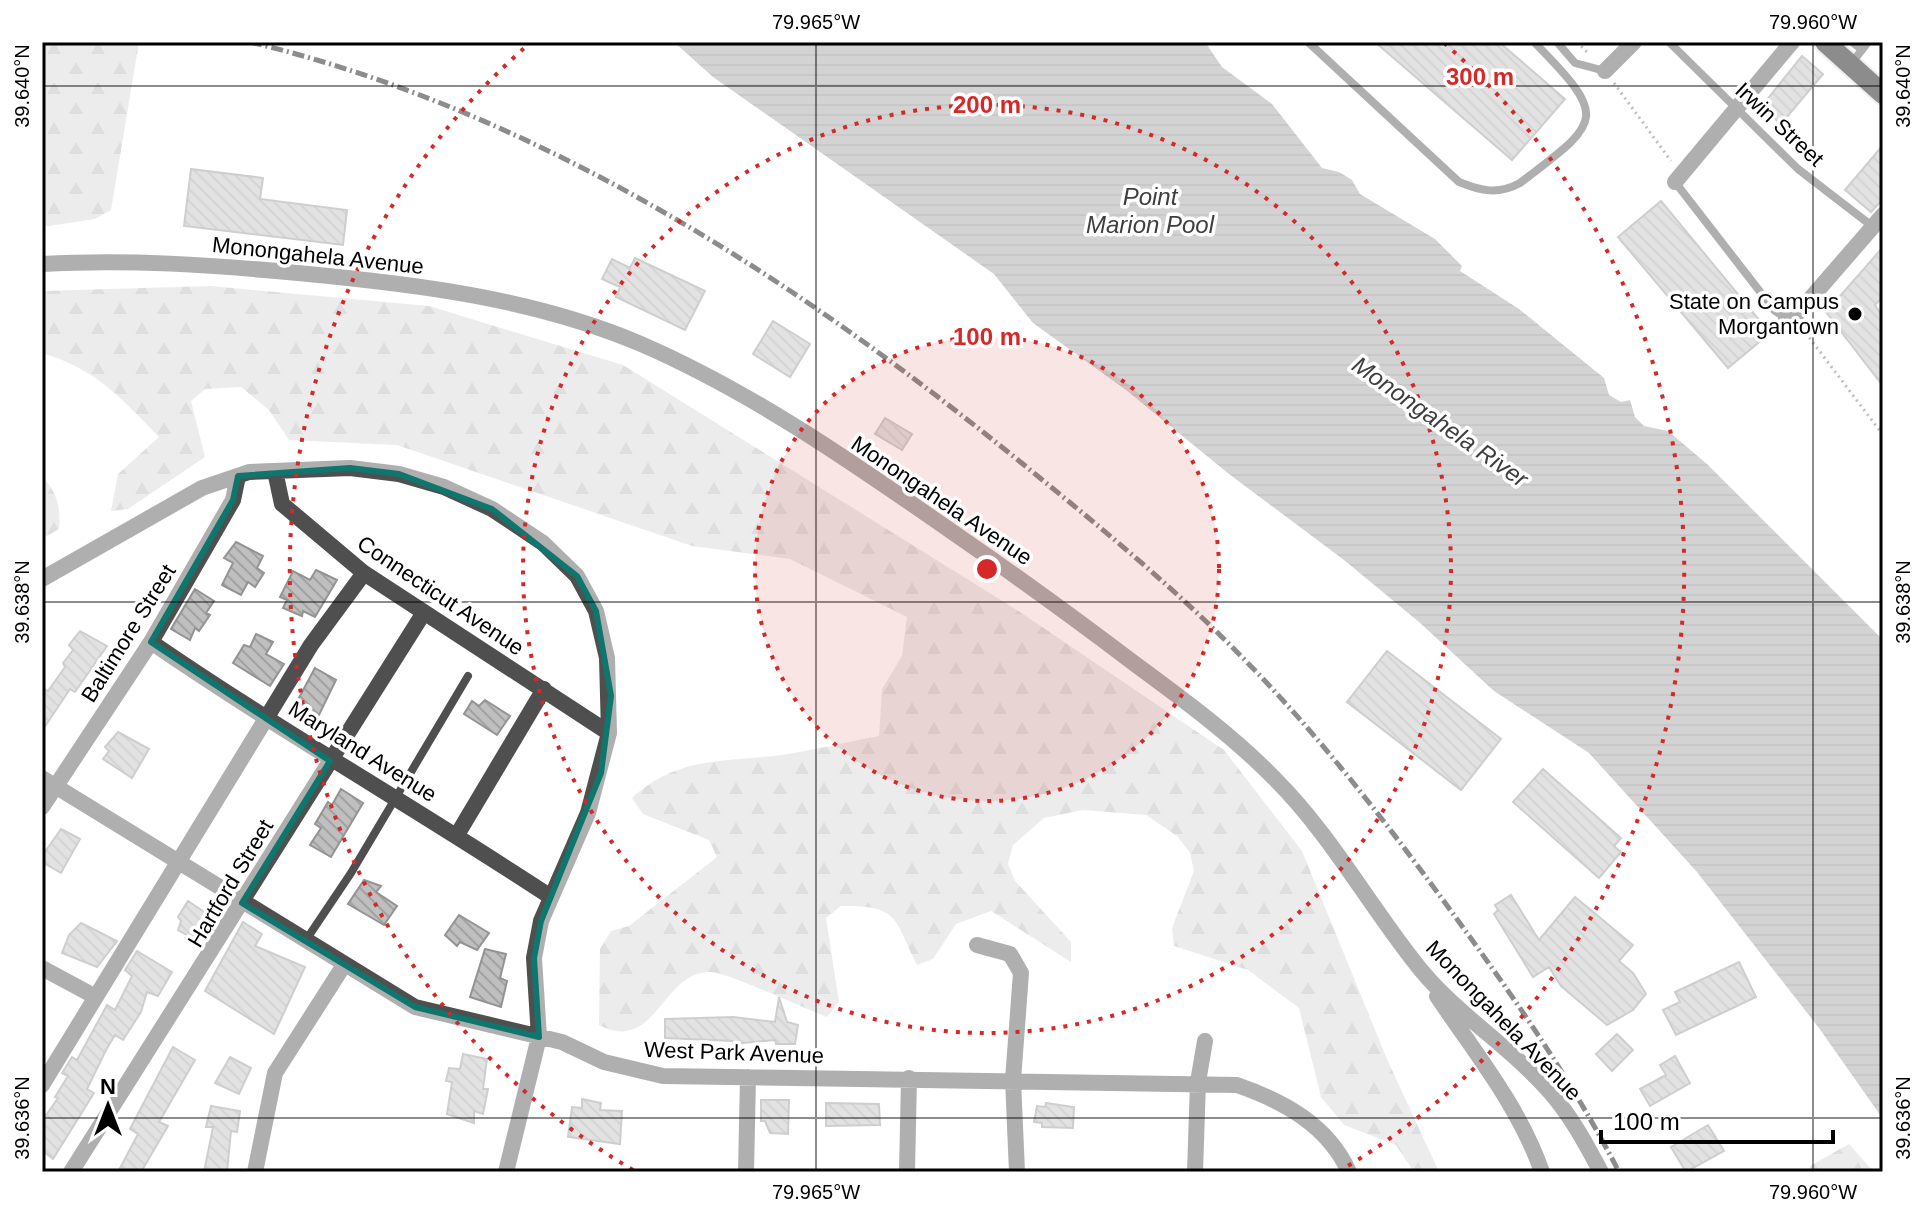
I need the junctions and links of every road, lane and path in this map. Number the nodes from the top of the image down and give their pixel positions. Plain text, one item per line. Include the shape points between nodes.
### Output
1 (1308, 42) edge
2 (1534, 42) edge
3 (1557, 42) edge
4 (1634, 42) edge
5 (1669, 42) edge
6 (1792, 42) edge
7 (1825, 42) edge
8 (1852, 42) edge
9 (1868, 42) edge
10 (1856, 57) junction
11 (1605, 71) joint
12 (1883, 94) edge
13 (1735, 108) junction
14 (1675, 182) joint
15 (1878, 220) edge
16 (42, 264) edge
17 (1786, 318) joint
18 (275, 471) junction
19 (238, 476) junction
20 (364, 573) junction
21 (42, 579) edge
22 (423, 614) junction
23 (151, 642) junction
24 (468, 676) dead end
25 (544, 689) junction
26 (268, 719) junction
27 (609, 733) junction
28 (330, 761) junction
29 (49, 782) edge
30 (395, 797) junction
31 (42, 807) edge
32 (457, 835) junction
33 (178, 862) junction
34 (551, 897) junction
35 (242, 903) junction
36 (305, 941) junction
37 (977, 945) dead end
38 (344, 965) junction
39 (1416, 965) junction
40 (42, 968) edge
41 (94, 996) junction
42 (539, 1037) junction
43 (1205, 1041) dead end
44 (748, 1077) junction
45 (909, 1078) junction
46 (1013, 1080) junction
47 (1198, 1082) junction
48 (42, 1085) edge
49 (71, 1172) edge
50 (255, 1172) edge
51 (506, 1172) edge
52 (746, 1172) edge
53 (907, 1172) edge
54 (1017, 1172) edge
55 (1195, 1172) edge
56 (1349, 1172) edge
57 (1542, 1172) edge
58 (1601, 1172) edge

1 - 2 lane via 1459,182 1486,191 1520,183 1575,140 1586,121 1583,95
3 - 11 lane via 1575,63
4 - 11 street
5 - 13 lane, Irwin Street
6 - 13 street
7 - 10 main road
8 - 10 lane
9 - 10 lane
10 - 12 main road
13 - 14 street
13 - 15 lane, Irwin Street via 1798,169
14 - 17 lane via 1775,311
15 - 17 street via 1798,313
16 - 39 street, Monongahela Avenue via 223,266 422,286 572,319 642,345 785,423 898,494 1224,731 1319,829
18 - 19 street
18 - 20 street, Connecticut Avenue via 282,504
18 - 27 street via 350,468 399,474 492,509 543,543 577,576 596,611 607,658
19 - 21 street via 202,488
19 - 23 street, Baltimore Street via 233,500
20 - 22 street, Connecticut Avenue
20 - 26 street via 311,645
22 - 25 street, Connecticut Avenue
22 - 28 street, Hartford Street
23 - 26 street, Maryland Avenue
23 - 29 street, Baltimore Street
24 - 30 lane
25 - 27 street, Connecticut Avenue
25 - 32 street
26 - 28 street, Maryland Avenue
26 - 33 street
27 - 34 street via 588,813
28 - 30 street, Maryland Avenue
28 - 35 street, Hartford Street
29 - 31 street, Baltimore Street
29 - 33 street, West Park Avenue
30 - 32 street, Maryland Avenue
30 - 36 lane
32 - 34 street, Maryland Avenue
33 - 35 street, West Park Avenue
33 - 41 street
34 - 42 street via 534,958
35 - 36 street, West Park Avenue
35 - 49 street, Hartford Street
36 - 38 street, West Park Avenue
37 - 46 street via 1010,954 1021,973
38 - 42 street, West Park Avenue via 415,1007
38 - 50 street via 275,1073
39 - 57 street via 1496,1081
39 - 58 street, Monongahela Avenue via 1550,1092
40 - 41 street
41 - 48 street
42 - 44 street, West Park Avenue via 634,1072
42 - 51 street
43 - 47 street
44 - 45 street, West Park Avenue
44 - 52 street
45 - 46 street, West Park Avenue
45 - 53 street
46 - 47 street, West Park Avenue
46 - 54 street
47 - 55 street
47 - 56 street, West Park Avenue via 1237,1085 1276,1099 1320,1131

